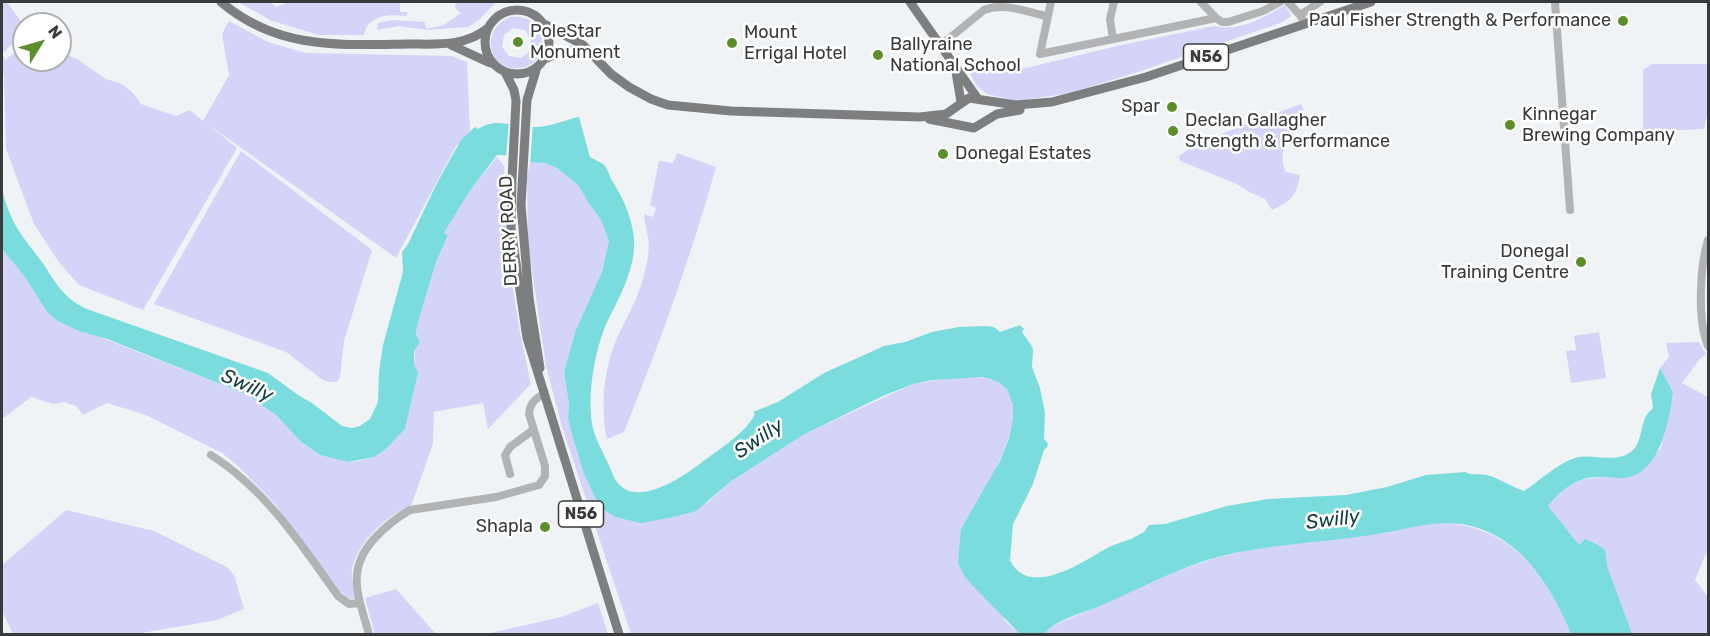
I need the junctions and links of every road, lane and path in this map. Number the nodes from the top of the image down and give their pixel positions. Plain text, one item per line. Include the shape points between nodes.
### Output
1 (221, 2) edge
2 (508, 2) edge
3 (526, 2) edge
4 (910, 2) edge
5 (980, 2) edge
6 (1051, 2) edge
7 (1114, 2) edge
8 (1201, 2) edge
9 (1280, 2) edge
10 (1288, 2) edge
11 (1320, 2) edge
12 (1367, 2) edge
13 (1555, 2) edge
14 (984, 10) junction
15 (534, 15) junction
16 (1047, 15) junction
17 (499, 16) junction
18 (1216, 18) junction
19 (1302, 19) junction
20 (544, 24) junction
21 (488, 28) junction
22 (1113, 39) junction
23 (449, 44) junction
24 (941, 45) junction
25 (593, 56) junction
26 (544, 58) junction
27 (495, 65) junction
28 (955, 66) junction
29 (537, 67) junction
30 (505, 72) junction
31 (979, 99) junction
32 (960, 104) junction
33 (1039, 104) junction
34 (920, 117) junction
35 (520, 119) junction
36 (985, 121) junction
37 (966, 127) junction
38 (1570, 210) dead end
39 (1708, 240) edge
40 (1708, 346) edge
41 (544, 394) junction
42 (533, 430) junction
43 (211, 455) dead end
44 (510, 474) dead end
45 (360, 603) junction
46 (369, 634) edge
47 (619, 634) edge

1 - 23 main road via 256,25 303,41 332,45
2 - 17 main road
3 - 15 main road
4 - 24 main road
5 - 14 street
6 - 16 street
7 - 22 street via 1110,19
8 - 18 street
9 - 18 street via 1228,22
10 - 19 street
11 - 19 street
12 - 19 main road, N56
13 - 38 street
14 - 16 street via 999,6
14 - 24 street
15 - 17 main road via 512,10
15 - 20 main road, N56
16 - 22 street via 1040,54
17 - 21 main road
18 - 22 street
19 - 33 main road, N56 via 1146,77
20 - 25 main road, N56 via 581,43
20 - 26 main road via 549,42
21 - 23 main road via 475,37
21 - 27 main road via 485,46
23 - 27 main road
24 - 28 main road
25 - 26 main road via 569,50
25 - 34 main road, N56 via 629,87 677,107
26 - 29 main road, N56
27 - 30 main road
28 - 31 main road
28 - 32 main road
29 - 30 main road via 521,74
29 - 35 main road, DERRY ROAD / N56
30 - 35 main road, DERRY ROAD / N56
31 - 32 main road, N56 via 969,98
31 - 33 main road, N56
31 - 36 main road via 987,108
32 - 34 main road, N56 via 946,114
32 - 37 main road via 957,117
33 - 36 main road, N56 via 997,114
34 - 37 main road, N56
35 - 41 main road, DERRY ROAD / N56 via 526,266
35 - 41 main road, DERRY ROAD / N56 via 512,170 512,229 529,348
36 - 37 main road, N56 via 975,128
39 - 40 street via 1702,266 1702,319
41 - 42 street via 530,406
41 - 47 main road, DERRY ROAD / N56
42 - 44 street via 505,455
42 - 45 street via 545,466 545,477 539,485 496,497 410,510 399,516 374,538 359,560 356,572
43 - 45 street via 243,478 276,510 338,596 349,604
45 - 46 street

